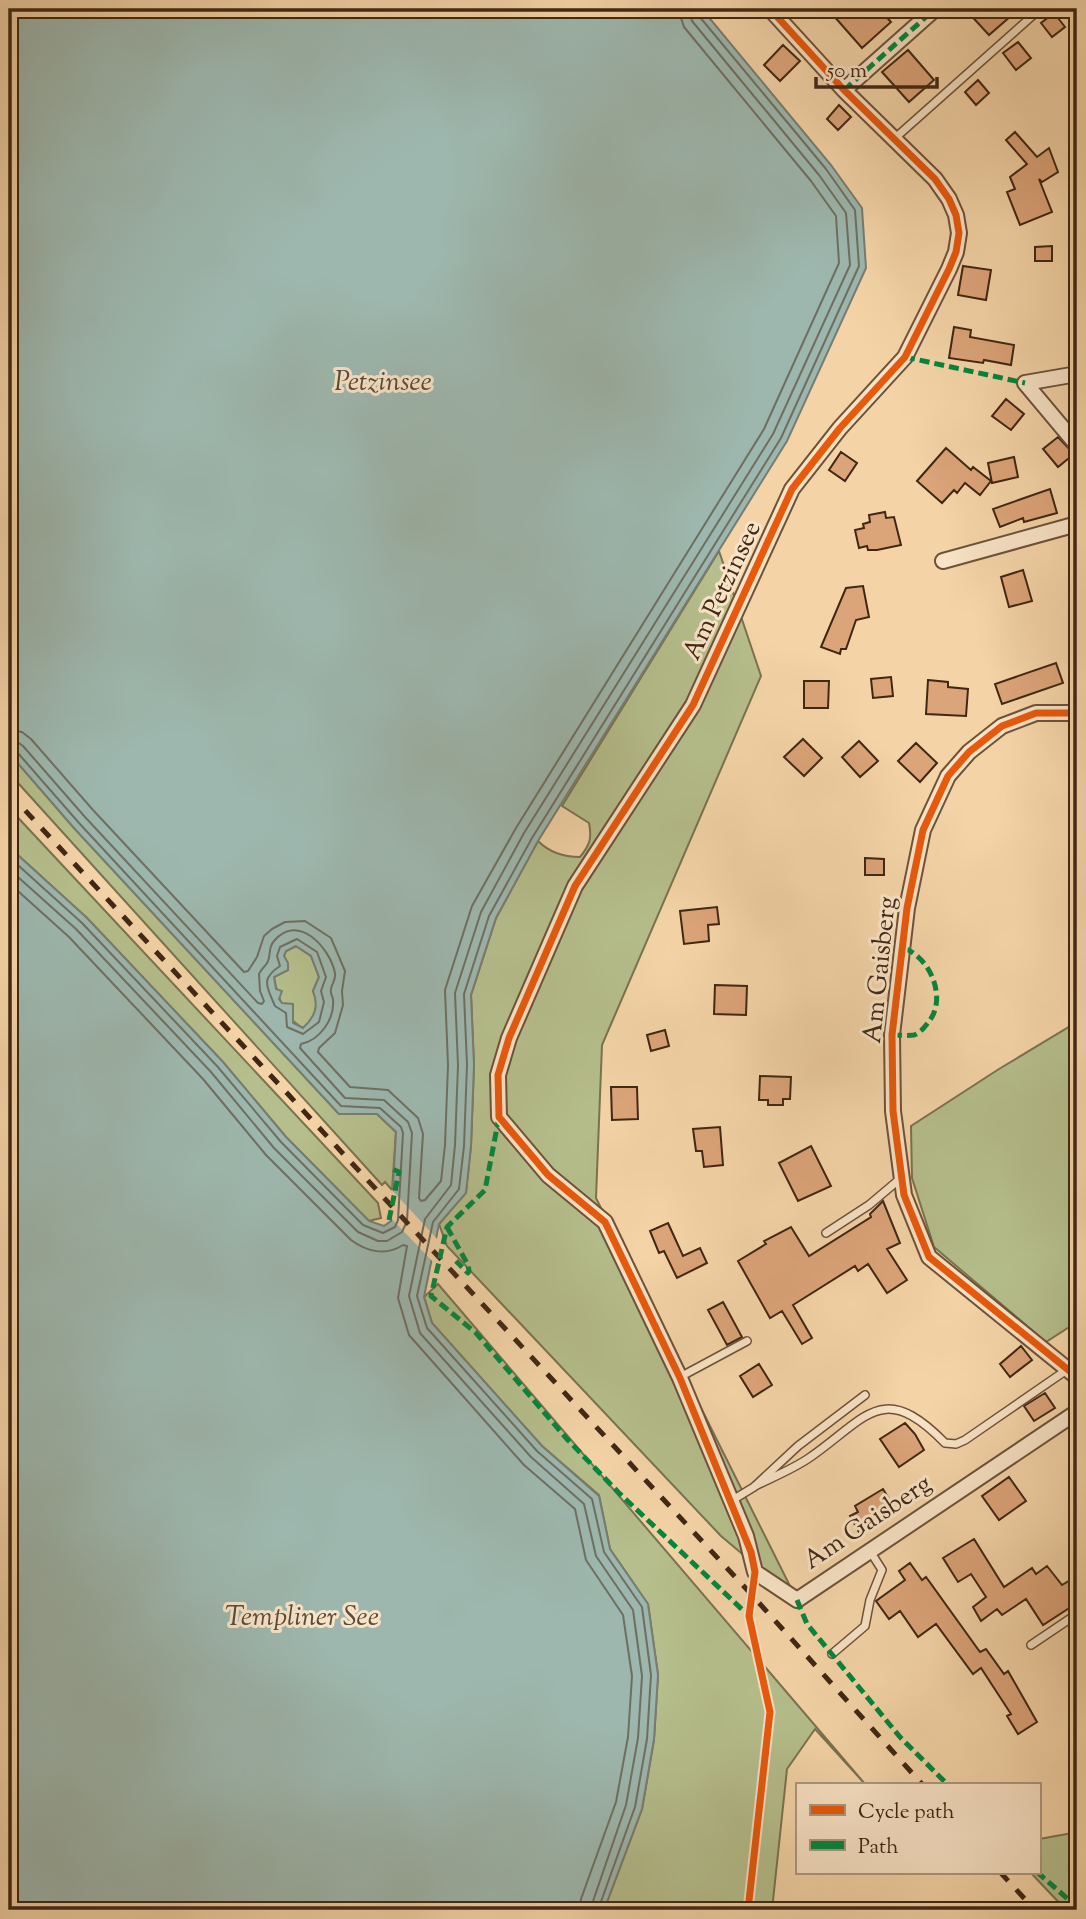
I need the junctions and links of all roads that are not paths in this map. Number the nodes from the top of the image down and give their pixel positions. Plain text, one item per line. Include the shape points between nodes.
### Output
1 (770, 9) edge
2 (935, 9) edge
3 (1040, 9) edge
4 (844, 90) junction
5 (894, 139) junction
6 (1077, 374) edge
7 (1077, 445) edge
8 (1077, 524) edge
9 (943, 561) dead end
10 (1077, 713) edge
11 (902, 1178) junction
12 (826, 1233) dead end
13 (747, 1341) dead end
14 (1073, 1373) edge
15 (680, 1378) junction
16 (865, 1395) dead end
17 (1077, 1412) edge
18 (755, 1486) junction
19 (731, 1501) junction
20 (870, 1551) junction
21 (755, 1572) junction
22 (1077, 1614) edge
23 (1031, 1645) dead end
24 (832, 1654) dead end
25 (748, 1910) edge

1 - 4 street, Am Petzinsee
2 - 4 street
3 - 5 lane
4 - 5 street, Am Petzinsee
5 - 15 street, Am Petzinsee via 949,198 959,233 949,270 905,357 792,489 693,705 575,886 509,1038 498,1075 499,1117 548,1175 605,1222
6 - 7 street via 1025,383
8 - 9 street
10 - 11 street, Am Gaisberg via 1037,713 1002,726 948,776 923,830 907,908 892,1035 893,1111
11 - 12 lane
11 - 14 street, Am Gaisberg via 904,1195 929,1257
13 - 15 lane
14 - 18 lane via 956,1444 945,1443 920,1419 899,1410 873,1410 806,1460
15 - 19 street
16 - 18 lane
17 - 20 street, Am Gaisberg
18 - 19 lane
19 - 21 street
20 - 21 street, Am Gaisberg via 797,1600
20 - 24 lane via 882,1570 865,1626
21 - 25 lane via 749,1616 770,1712
22 - 23 lane

